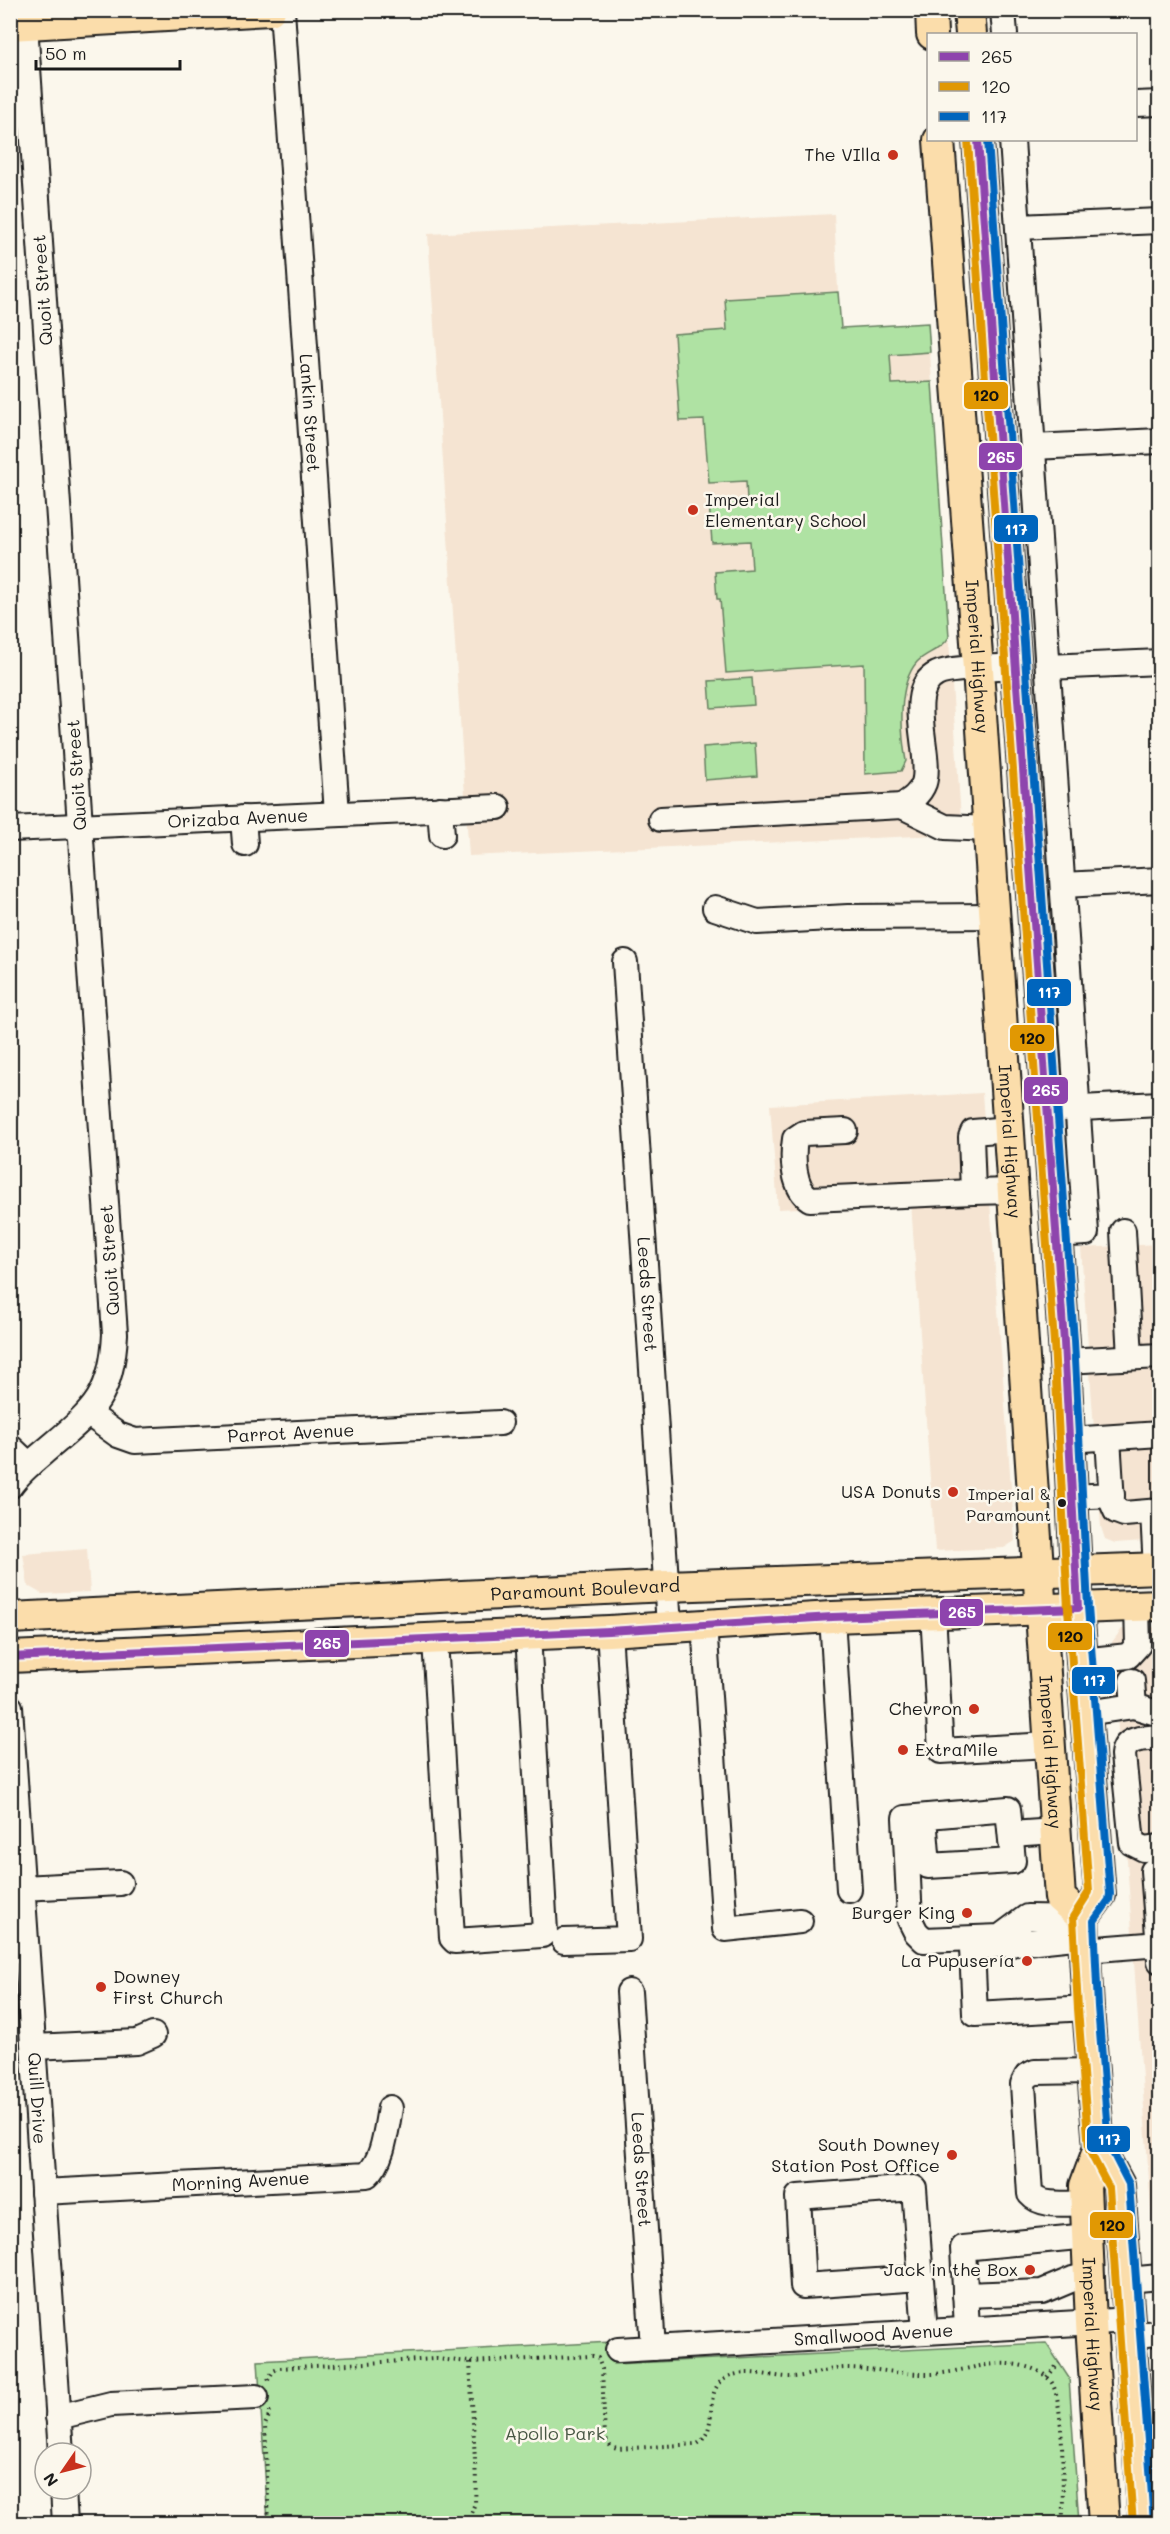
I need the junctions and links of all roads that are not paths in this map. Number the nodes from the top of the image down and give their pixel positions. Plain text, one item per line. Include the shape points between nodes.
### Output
1 (270, 10) edge
2 (282, 10) edge
3 (931, 10) edge
4 (969, 10) edge
5 (1003, 10) edge
6 (121, 14) edge
7 (18, 25) edge
8 (932, 33) edge
9 (971, 33) edge
10 (1005, 33) edge
11 (1160, 103) edge
12 (1137, 104) edge
13 (939, 141) edge
14 (978, 141) edge
15 (1012, 141) edge
16 (1160, 220) edge
17 (1018, 227) junction
18 (1160, 441) edge
19 (1033, 447) junction
20 (1160, 662) edge
21 (1015, 666) junction
22 (1047, 667) junction
23 (978, 669) junction
24 (902, 806) junction
25 (498, 807) dead end
26 (440, 809) junction
27 (337, 814) junction
28 (243, 818) junction
29 (662, 819) dead end
30 (80, 826) junction
31 (989, 828) junction
32 (10, 829) edge
33 (442, 835) dead end
34 (245, 844) dead end
35 (1160, 880) edge
36 (1063, 885) junction
37 (715, 908) dead end
38 (994, 916) junction
39 (625, 962) dead end
40 (1160, 1104) edge
41 (1078, 1108) junction
42 (1047, 1110) junction
43 (1009, 1129) junction
44 (845, 1131) dead end
45 (1013, 1191) junction
46 (973, 1192) junction
47 (1123, 1231) dead end
48 (1055, 1235) junction
49 (1160, 1356) edge
50 (1130, 1357) junction
51 (1065, 1361) junction
52 (89, 1414) junction
53 (500, 1423) dead end
54 (1160, 1434) edge
55 (1108, 1438) junction
56 (1069, 1440) junction
57 (10, 1447) edge
58 (29, 1465) junction
59 (10, 1486) edge
60 (1112, 1495) junction
61 (1071, 1497) junction
62 (1156, 1511) edge
63 (1158, 1568) edge
64 (1076, 1570) junction
65 (1039, 1571) junction
66 (667, 1586) junction
67 (1148, 1605) edge
68 (1078, 1608) junction
69 (1041, 1609) junction
70 (933, 1613) junction
71 (832, 1617) junction
72 (10, 1618) edge
73 (704, 1624) junction
74 (669, 1626) junction
75 (609, 1631) junction
76 (528, 1634) junction
77 (435, 1639) junction
78 (10, 1657) edge
79 (1136, 1660) junction
80 (1082, 1661) junction
81 (1134, 1706) junction
82 (10, 1707) edge
83 (1086, 1713) junction
84 (1160, 1714) edge
85 (1160, 1737) edge
86 (1049, 1745) junction
87 (924, 1817) junction
88 (14, 1831) edge
89 (1055, 1831) junction
90 (1011, 1834) junction
91 (1160, 1847) edge
92 (1160, 1871) edge
93 (120, 1883) dead end
94 (22, 1888) junction
95 (849, 1890) dead end
96 (800, 1921) dead end
97 (1084, 1935) junction
98 (564, 1941) dead end
99 (1159, 1950) edge
100 (629, 1992) dead end
101 (1088, 2008) junction
102 (153, 2035) dead end
103 (34, 2047) junction
104 (1093, 2071) junction
105 (390, 2108) dead end
106 (1099, 2148) junction
107 (43, 2192) junction
108 (1086, 2203) junction
109 (1088, 2236) junction
110 (1090, 2275) junction
111 (1160, 2277) edge
112 (921, 2278) junction
113 (1127, 2280) junction
114 (965, 2295) junction
115 (1091, 2323) junction
116 (1141, 2329) edge
117 (967, 2330) junction
118 (925, 2332) junction
119 (653, 2348) junction
120 (618, 2350) dead end
121 (264, 2399) road end
122 (58, 2417) junction
123 (60, 2441) edge
124 (1150, 2477) edge
125 (64, 2501) edge
126 (65, 2523) edge
127 (1104, 2523) edge
128 (1144, 2523) edge

1 - 6 main road
2 - 27 street, Lankin Street
3 - 8 main road
4 - 9 main road
5 - 10 street
6 - 7 main road
7 - 30 street, Quoit Street
11 - 12 street
13 - 23 main road, Imperial Highway
14 - 21 main road, Imperial Highway
15 - 17 street
16 - 17 street
17 - 19 street
18 - 19 street
19 - 22 street
20 - 22 street
21 - 23 street
21 - 42 main road, Imperial Highway
22 - 36 street
23 - 24 street via 939,673 925,685 920,699 925,778 917,795
23 - 31 main road, Imperial Highway
24 - 29 street
24 - 31 street via 945,827
25 - 26 street, Orizaba Avenue
26 - 27 street, Orizaba Avenue
26 - 33 street
27 - 28 street, Orizaba Avenue
28 - 30 street, Orizaba Avenue
28 - 34 street
30 - 32 street, Orizaba Avenue
30 - 52 street, Quoit Street via 115,1334 108,1378
31 - 38 main road, Imperial Highway
35 - 36 street
36 - 41 street
37 - 38 street via 757,922
38 - 43 main road, Imperial Highway
39 - 66 street, Leeds Street
40 - 41 street
41 - 42 street
41 - 48 street via 1086,1233
42 - 48 main road, Imperial Highway
43 - 45 main road, Imperial Highway
43 - 46 street via 973,1132
44 - 46 street via 804,1133 795,1139 797,1186 810,1199
45 - 46 street
45 - 65 main road, Imperial Highway
47 - 50 street
48 - 51 main road, Imperial Highway
49 - 50 street
50 - 51 street
51 - 56 main road, Imperial Highway
52 - 53 street, Parrot Avenue via 118,1435 135,1440
52 - 58 street, Quoit Street
54 - 55 street
55 - 56 street
55 - 60 street
56 - 61 main road, Imperial Highway
57 - 58 street
58 - 59 street, Quoit Street
60 - 61 street
60 - 62 street via 1116,1511 1124,1514
61 - 64 main road, Imperial Highway
62 - 63 street
63 - 64 main road, Paramount Boulevard
64 - 65 main road, Paramount Boulevard
64 - 68 main road, Imperial Highway
65 - 66 main road, Paramount Boulevard
65 - 69 main road, Imperial Highway
66 - 72 main road, Paramount Boulevard
66 - 74 street, Leeds Street
67 - 68 main road
67 - 79 street
68 - 69 main road
68 - 80 main road, Imperial Highway
69 - 70 main road
69 - 86 main road, Imperial Highway
70 - 71 main road
70 - 86 street via 941,1751
71 - 73 main road
71 - 95 street
73 - 74 main road
73 - 96 street via 725,1929
74 - 75 main road
75 - 76 main road
75 - 98 street via 629,1939
76 - 77 main road
76 - 77 street via 545,1932 455,1941
77 - 78 main road
79 - 80 street
79 - 81 street
80 - 83 main road, Imperial Highway
81 - 83 street
81 - 84 street
82 - 88 street, Quill Drive
83 - 97 main road, Imperial Highway via 1100,1894
85 - 91 street via 1132,1740 1123,1755 1132,1843 1144,1849
86 - 89 main road, Imperial Highway
87 - 90 street via 1008,1809
87 - 90 street via 928,1866 1013,1861
87 - 97 street via 905,1818 910,1920 924,1940 1000,1937 1027,1917
88 - 94 street, Quill Drive
89 - 90 street
89 - 97 main road, Imperial Highway via 1060,1898
92 - 99 street via 1152,1871
93 - 94 street
94 - 103 street, Quill Drive
97 - 99 street
97 - 101 main road, Imperial Highway
97 - 101 street via 972,1948 975,2014
100 - 119 street, Leeds Street
101 - 104 main road, Imperial Highway
102 - 103 street via 136,2042
103 - 107 street, Quill Drive
104 - 106 main road, Imperial Highway
104 - 108 street via 1035,2072 1023,2084 1030,2194 1044,2203
105 - 107 street, Morning Avenue via 382,2149 367,2175
106 - 108 main road, Imperial Highway via 1085,2186
106 - 113 main road, Imperial Highway via 1119,2185
107 - 122 street, Quill Drive
108 - 109 main road, Imperial Highway
109 - 110 main road, Imperial Highway
109 - 114 street via 965,2247
110 - 114 street via 1042,2292
110 - 115 main road, Imperial Highway
111 - 113 street
112 - 112 street via 914,2188 798,2197 803,2286
112 - 118 street
113 - 116 main road, Imperial Highway
114 - 117 street
115 - 116 street, Smallwood Avenue
115 - 117 street, Smallwood Avenue
115 - 127 main road, Imperial Highway
116 - 124 main road, Imperial Highway
117 - 118 street, Smallwood Avenue
118 - 119 street, Smallwood Avenue
119 - 120 street, Smallwood Avenue
121 - 122 street via 111,2404
122 - 123 street, Quill Drive
124 - 128 main road, Imperial Highway
125 - 126 street

